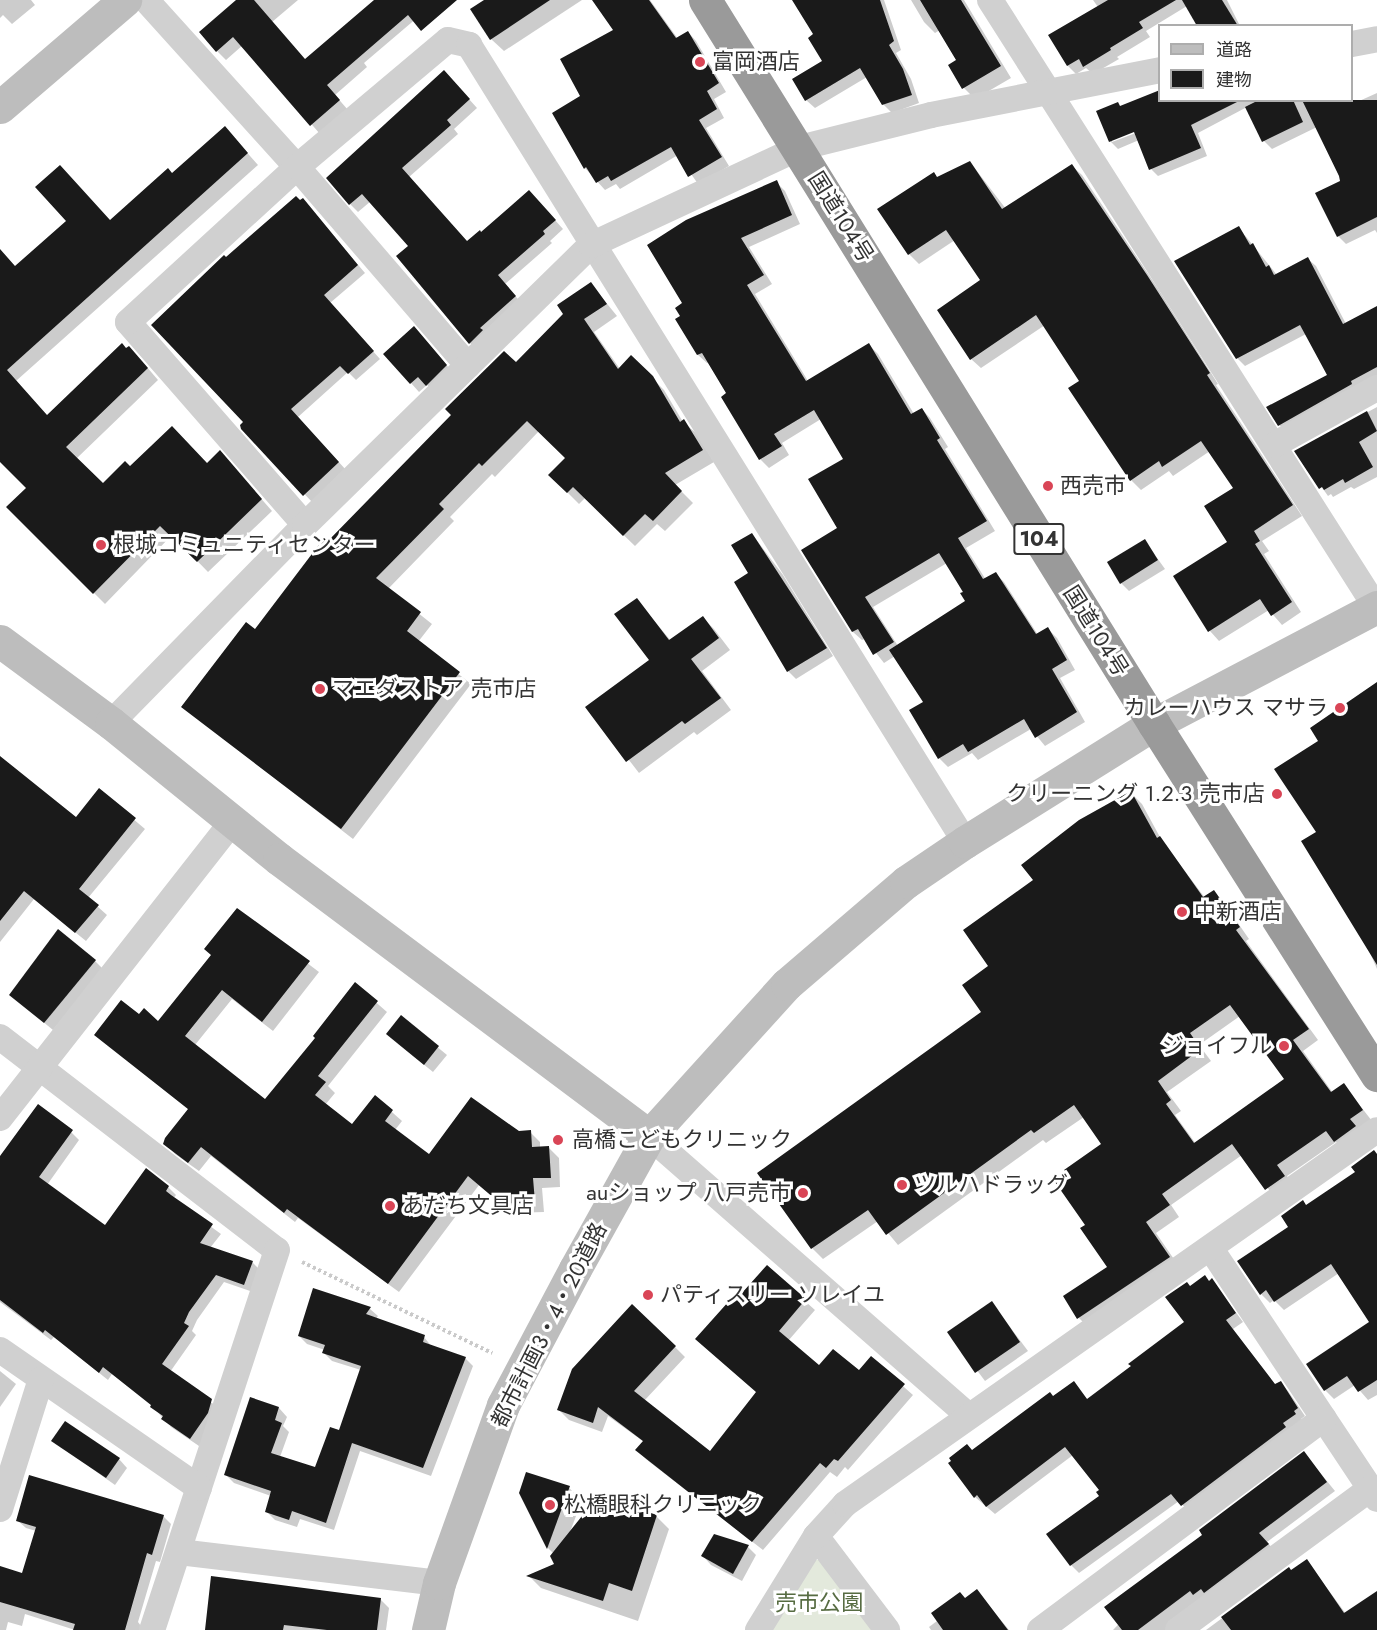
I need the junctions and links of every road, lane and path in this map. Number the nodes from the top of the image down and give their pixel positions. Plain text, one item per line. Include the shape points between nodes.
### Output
1 (125, 0) edge
2 (146, 0) edge
3 (705, 0) edge
4 (990, 0) edge
5 (1377, 39) edge
6 (1353, 44) edge
7 (1158, 70) edge
8 (1049, 93) junction
9 (0, 106) edge
10 (799, 148) junction
11 (297, 167) junction
12 (591, 245) junction
13 (468, 366) junction
14 (1377, 388) edge
15 (1274, 445) junction
16 (305, 525) junction
17 (1377, 608) edge
18 (0, 641) edge
19 (111, 723) junction
20 (1154, 724) junction
21 (232, 822) junction
22 (965, 842) junction
23 (0, 1037) edge
24 (40, 1068) junction
25 (1377, 1075) edge
26 (0, 1118) edge
27 (1377, 1130) edge
28 (650, 1136) junction
29 (1212, 1249) junction
30 (277, 1250) junction
31 (0, 1350) edge
32 (492, 1353) dead end
33 (42, 1379) junction
34 (968, 1415) junction
35 (1323, 1418) junction
36 (199, 1488) junction
37 (1374, 1494) edge
38 (0, 1509) edge
39 (816, 1536) junction
40 (179, 1552) junction
41 (439, 1583) junction
42 (1066, 1622) edge
43 (152, 1630) edge
44 (428, 1630) edge
45 (758, 1630) edge
46 (887, 1630) edge
47 (1040, 1630) edge
48 (1178, 1630) edge

1 - 9 street
2 - 11 street
3 - 10 highway, 国道104号 / 104
4 - 8 street
5 - 6 street
7 - 8 street
8 - 10 street via 931,115
8 - 15 street
10 - 12 street
10 - 20 highway, 国道104号 / 104
11 - 12 street via 448,40 469,45
11 - 13 street
11 - 16 street via 128,322
12 - 13 street
12 - 22 street
13 - 16 street
14 - 15 street
15 - 17 street
16 - 19 street
17 - 20 street, 都市計画3・4・20道路
18 - 19 street
19 - 21 street
20 - 22 street, 都市計画3・4・20道路
20 - 25 highway, 国道104号 / 104
21 - 24 street
21 - 28 street
22 - 28 street, 都市計画3・4・20道路 via 906,882 787,984
23 - 24 street
24 - 26 street
24 - 30 street
27 - 29 street
28 - 34 street
28 - 41 street, 都市計画3・4・20道路 via 503,1405
29 - 34 street
29 - 35 street
30 - 32 path
30 - 36 street
31 - 33 street
33 - 36 street
33 - 38 street
34 - 39 street via 845,1504
35 - 37 street
35 - 42 street
36 - 40 street
37 - 48 street
39 - 45 street
39 - 46 street
40 - 41 street
40 - 43 street
41 - 44 street, 都市計画3・4・20道路
42 - 47 street

